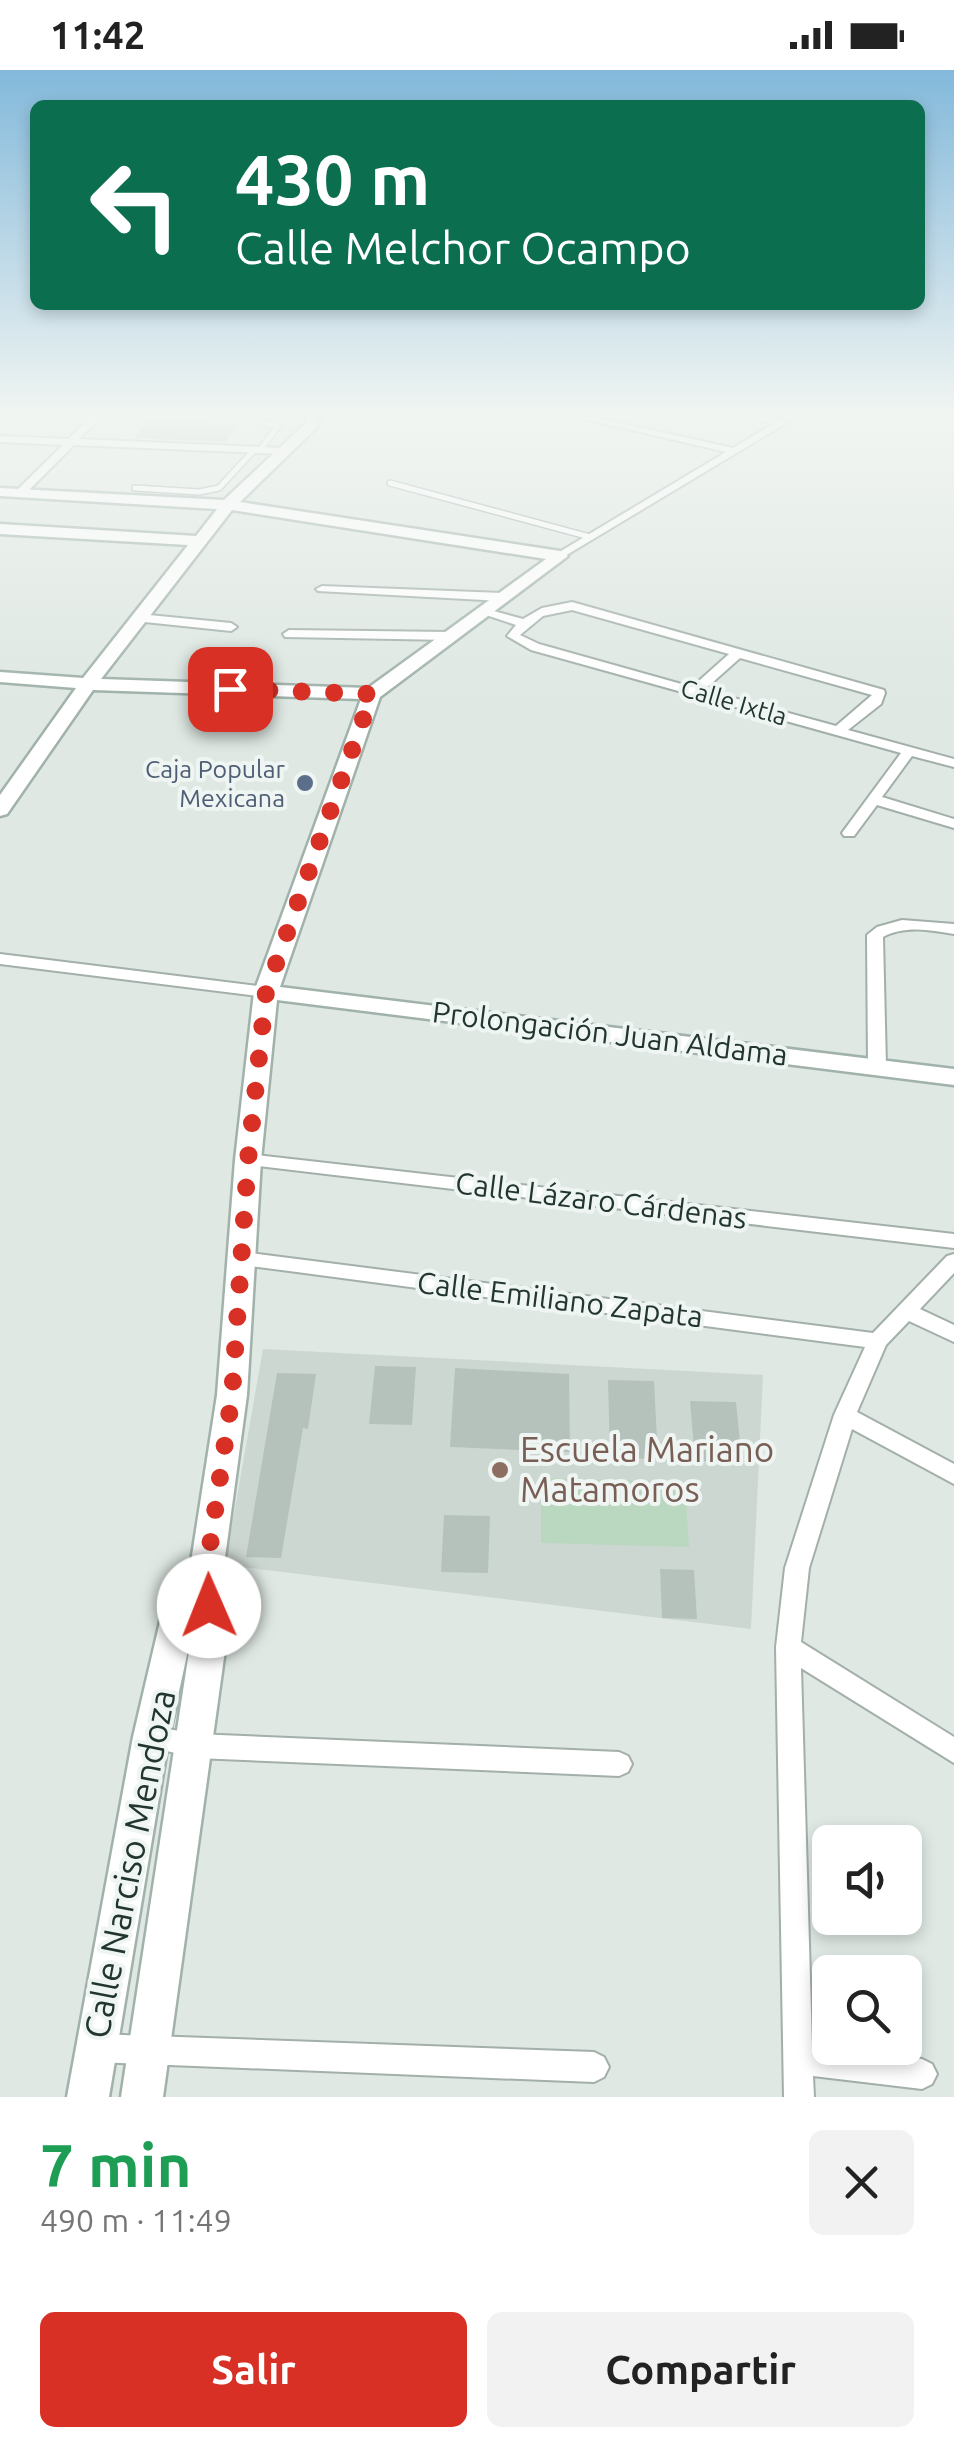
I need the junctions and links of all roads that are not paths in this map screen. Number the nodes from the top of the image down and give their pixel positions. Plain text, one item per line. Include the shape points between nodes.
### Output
1 (226, 508) edge
2 (245, 508) edge
3 (479, 508) edge
4 (640, 508) edge
5 (0, 528) edge
6 (590, 538) junction
7 (201, 541) junction
8 (560, 556) junction
9 (322, 589) dead end
10 (492, 605) junction
11 (138, 618) junction
12 (529, 620) junction
13 (230, 627) dead end
14 (288, 634) dead end
15 (450, 636) junction
16 (739, 652) junction
17 (0, 677) edge
18 (88, 684) junction
19 (695, 691) junction
20 (372, 694) junction
21 (836, 732) junction
22 (909, 751) junction
23 (954, 763) edge
24 (876, 800) junction
25 (0, 810) edge
26 (954, 824) edge
27 (849, 832) dead end
28 (954, 930) edge
29 (0, 959) edge
30 (266, 992) junction
31 (877, 1067) junction
32 (954, 1076) edge
33 (248, 1160) junction
34 (954, 1241) edge
35 (242, 1258) junction
36 (954, 1261) edge
37 (908, 1312) junction
38 (954, 1334) edge
39 (878, 1340) junction
40 (845, 1415) junction
41 (954, 1476) edge
42 (205, 1580) junction
43 (788, 1647) junction
44 (151, 1737) junction
45 (196, 1746) junction
46 (954, 1751) edge
47 (619, 1764) dead end
48 (95, 2048) junction
49 (149, 2048) junction
50 (797, 2060) junction
51 (594, 2067) dead end
52 (922, 2074) dead end
53 (88, 2097) edge
54 (142, 2097) edge
55 (799, 2097) edge

1 - 7 street
2 - 8 street
3 - 6 lane
4 - 6 street
5 - 7 street
6 - 8 street
7 - 11 street
8 - 10 street
9 - 10 street
10 - 12 street
10 - 15 street
11 - 13 street
11 - 18 street
12 - 16 street via 564,606 581,607
12 - 19 street, Calle Ixtla via 514,638
14 - 15 street
15 - 20 street
16 - 19 street
16 - 21 street via 879,693
17 - 18 street
18 - 20 street
18 - 25 street
19 - 21 street, Calle Ixtla
20 - 30 street, Calle Narciso Mendoza
21 - 22 street, Calle Ixtla
22 - 23 street, Calle Ixtla
22 - 24 street
24 - 26 street
24 - 27 street
28 - 31 street via 899,926 876,935
29 - 30 street
30 - 31 street, Prolongación Juan Aldama
30 - 33 street, Calle Narciso Mendoza
31 - 32 street, Prolongación Juan Aldama
33 - 34 street, Calle Lázaro Cárdenas
33 - 35 street, Calle Narciso Mendoza
35 - 39 street, Calle Emiliano Zapata
35 - 42 street, Calle Narciso Mendoza via 232,1395
36 - 37 street
37 - 38 street
37 - 39 street
39 - 40 street
40 - 41 street
40 - 43 street via 797,1568
42 - 44 street, Calle Narciso Mendoza via 179,1613
42 - 45 street, Calle Narciso Mendoza via 208,1643
43 - 46 street
43 - 50 street
44 - 45 street
44 - 48 street, Calle Narciso Mendoza
45 - 47 street
45 - 49 street, Calle Narciso Mendoza
48 - 49 street
48 - 53 street, Calle Narciso Mendoza
49 - 51 street
49 - 54 street, Calle Narciso Mendoza
50 - 52 street
50 - 55 street

